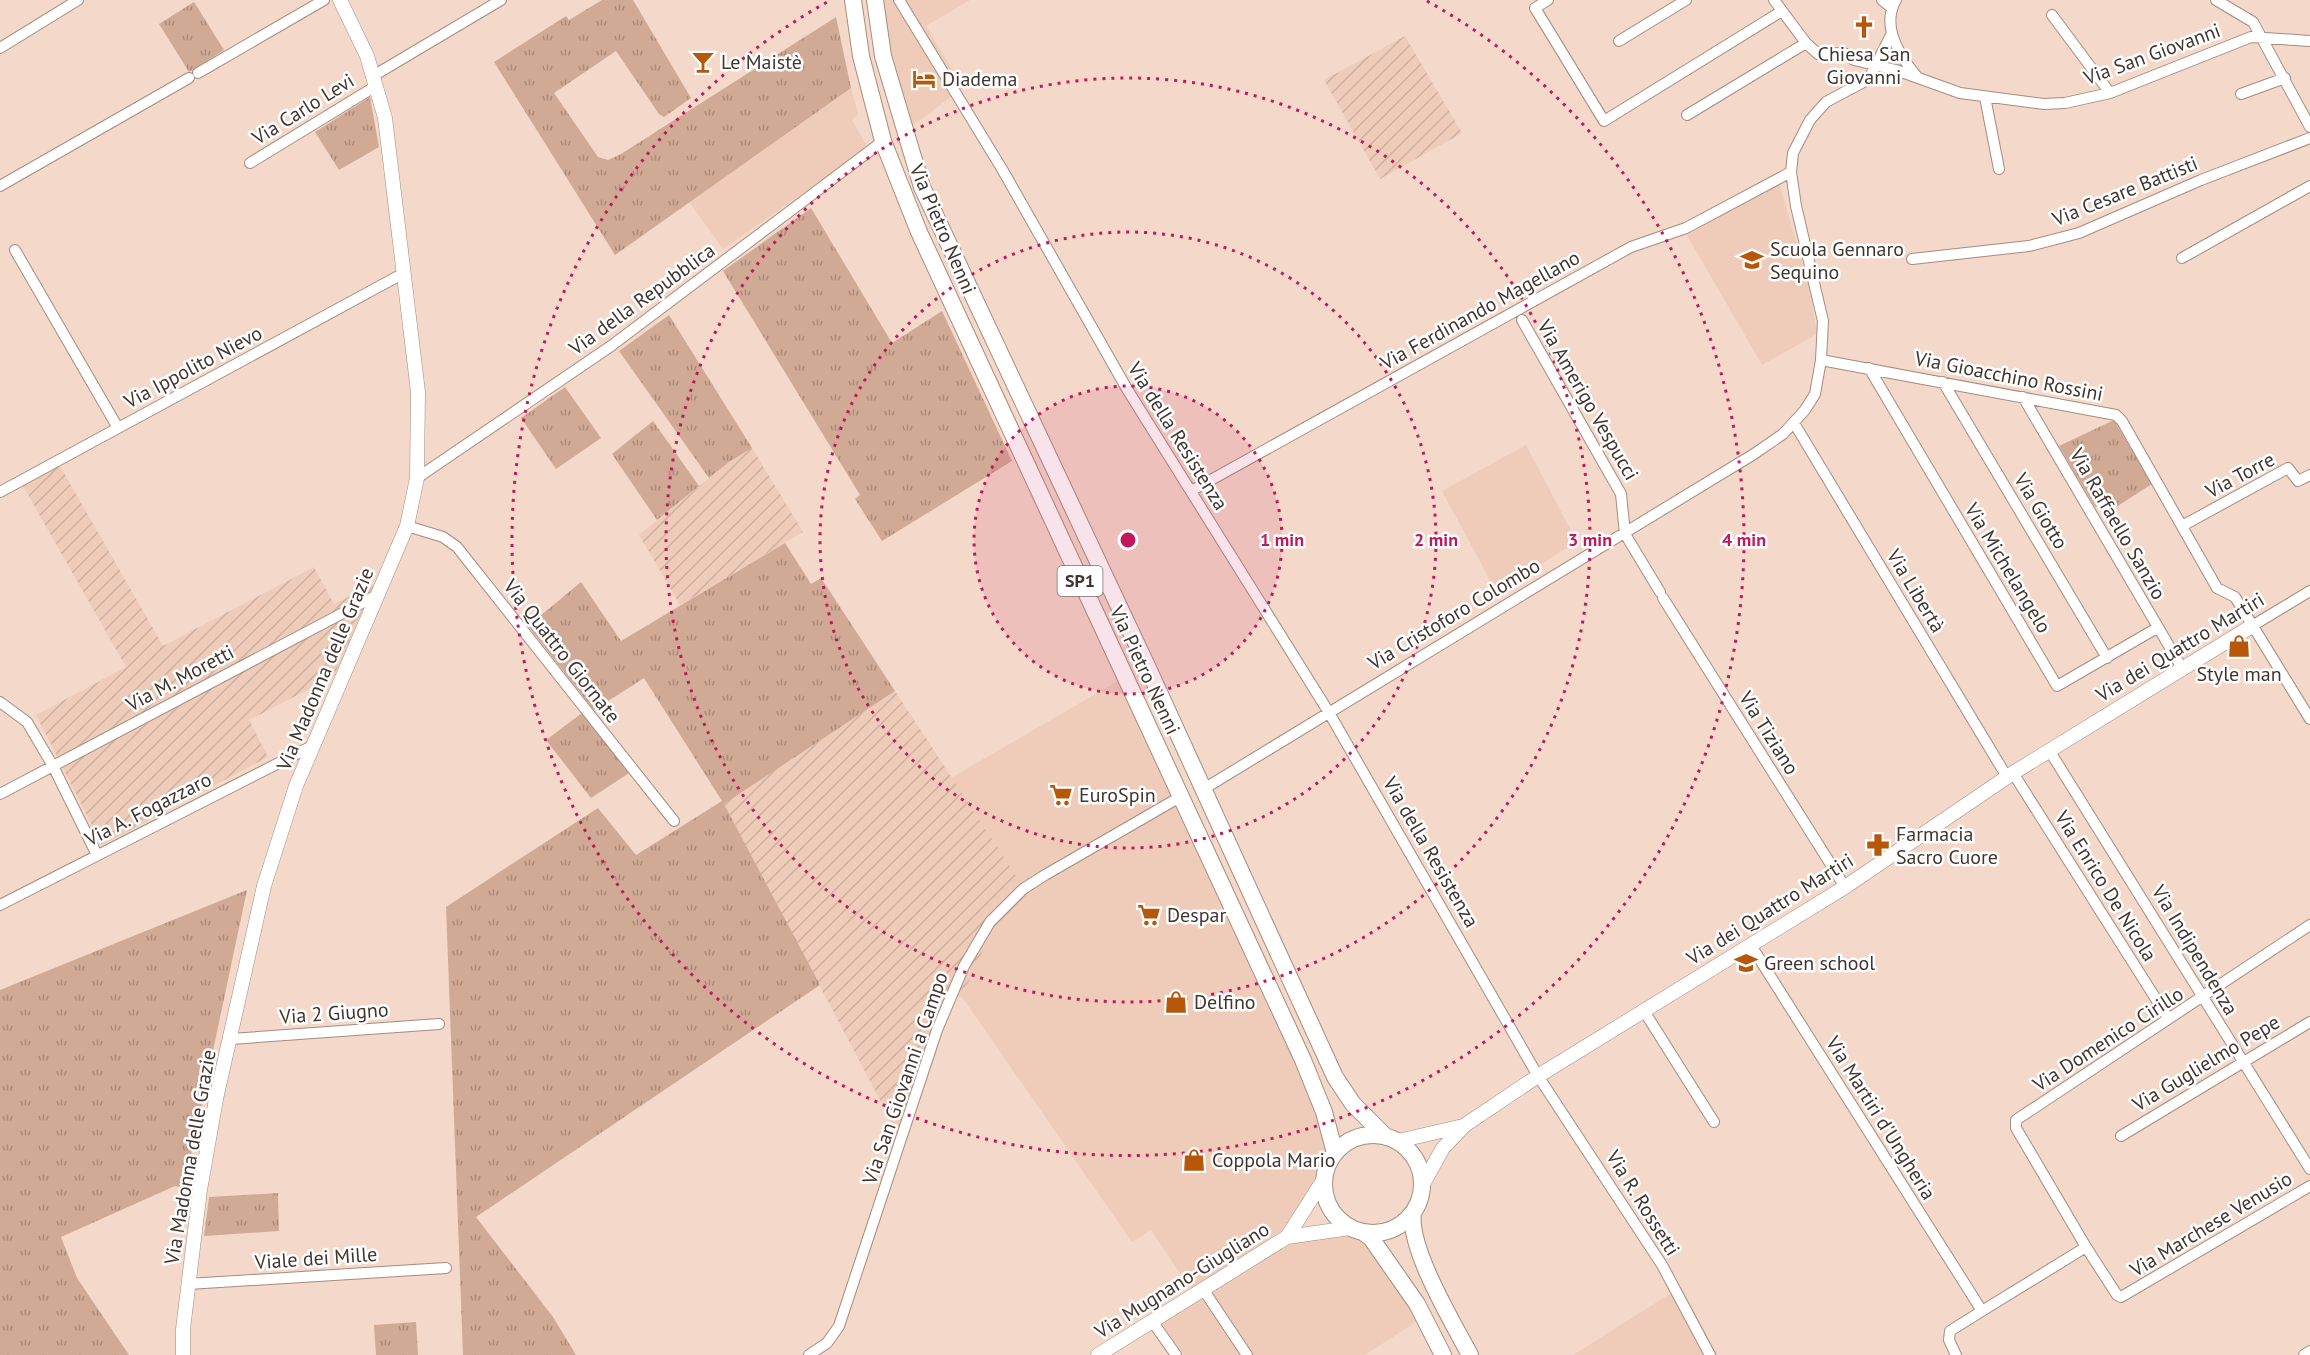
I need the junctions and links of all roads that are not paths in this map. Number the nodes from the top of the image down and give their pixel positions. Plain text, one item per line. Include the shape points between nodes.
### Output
1 (78, 0) edge
2 (324, 0) edge
3 (340, 0) edge
4 (501, 0) edge
5 (853, 0) edge
6 (875, 0) edge
7 (899, 0) edge
8 (1548, 0) edge
9 (1686, 0) edge
10 (1774, 0) edge
11 (1882, 0) edge
12 (2216, 0) edge
13 (1894, 4) edge
14 (1782, 11) junction
15 (2052, 15) dead end
16 (1892, 33) junction
17 (2262, 37) junction
18 (1619, 41) dead end
19 (2310, 41) edge
20 (1806, 43) junction
21 (0, 48) edge
22 (1876, 67) junction
23 (1918, 78) junction
24 (2285, 78) junction
25 (374, 81) junction
26 (2110, 93) junction
27 (2241, 94) dead end
28 (1985, 97) junction
29 (1687, 115) dead end
30 (2310, 127) edge
31 (2310, 138) edge
32 (884, 141) junction
33 (250, 163) dead end
34 (1999, 169) dead end
35 (1791, 172) junction
36 (0, 186) edge
37 (2310, 186) edge
38 (15, 250) dead end
39 (2182, 258) dead end
40 (1912, 259) dead end
41 (404, 273) junction
42 (1522, 320) dead end
43 (1821, 360) junction
44 (1869, 368) junction
45 (1943, 382) junction
46 (2024, 398) junction
47 (1794, 423) junction
48 (118, 428) junction
49 (2310, 475) edge
50 (417, 478) junction
51 (1191, 491) junction
52 (0, 492) edge
53 (407, 526) junction
54 (2182, 526) junction
55 (1625, 534) junction
56 (2310, 591) edge
57 (377, 595) junction
58 (2252, 626) junction
59 (2157, 628) junction
60 (2107, 658) junction
61 (2182, 668) junction
62 (0, 702) edge
63 (1328, 711) junction
64 (2310, 719) edge
65 (312, 746) junction
66 (2049, 750) junction
67 (53, 766) junction
68 (2010, 775) junction
69 (1202, 790) junction
70 (0, 794) edge
71 (1180, 796) junction
72 (674, 821) dead end
73 (97, 855) junction
74 (1845, 887) junction
75 (0, 905) edge
76 (2307, 928) edge
77 (2310, 940) edge
78 (1750, 944) junction
79 (2204, 998) junction
80 (1644, 1011) junction
81 (2168, 1018) dead end
82 (2310, 1022) edge
83 (439, 1024) dead end
84 (231, 1039) junction
85 (2243, 1063) junction
86 (1538, 1076) junction
87 (1714, 1122) dead end
88 (1465, 1125) junction
89 (2121, 1136) dead end
90 (1391, 1139) junction
91 (1335, 1153) junction
92 (2310, 1169) edge
93 (1324, 1179) junction
94 (1423, 1184) junction
95 (2310, 1186) edge
96 (1413, 1213) junction
97 (1357, 1230) junction
98 (1287, 1237) junction
99 (2086, 1247) junction
100 (447, 1268) dead end
101 (189, 1284) junction
102 (1203, 1289) junction
103 (1982, 1311) junction
104 (1152, 1321) junction
105 (183, 1355) edge
106 (809, 1355) edge
107 (1098, 1355) edge
108 (1176, 1355) edge
109 (1247, 1355) edge
110 (1443, 1355) edge
111 (1470, 1355) edge
112 (1710, 1355) edge
113 (1956, 1355) edge

1 - 21 street
2 - 36 street
3 - 25 street, Via Madonna delle Grazie via 367,56
4 - 25 street, Via Carlo Levi
5 - 32 main road, Via Pietro Nenni / SP1 via 861,56
6 - 69 main road, Via Pietro Nenni / SP1 via 883,56 922,187
7 - 51 street, Via della Resistenza
8 - 14 street via 1535,8 1604,121
9 - 18 street
10 - 14 street
11 - 13 street
12 - 17 street via 2244,15
13 - 16 street
14 - 20 street
15 - 26 street
16 - 22 street
16 - 23 street
17 - 19 street, Via San Giovanni
17 - 24 street
17 - 26 street, Via San Giovanni via 2245,39
20 - 22 street, Via San Giovanni via 1818,54 1844,52
20 - 29 street
22 - 23 street, Via San Giovanni
22 - 35 street, Via Cristoforo Colombo via 1869,79 1826,102 1810,120 1793,153
23 - 28 street, Via San Giovanni
24 - 27 street
24 - 30 street
25 - 33 street, Via Carlo Levi
25 - 41 street, Via Madonna delle Grazie via 385,118
26 - 28 street, Via San Giovanni via 2044,104
28 - 34 street
31 - 40 street, Via Cesare Battisti via 2229,168 2079,234 2029,246
32 - 50 street, Via della Repubblica via 610,346
32 - 71 main road, Via Pietro Nenni / SP1 via 946,294
35 - 43 street, Via Cristoforo Colombo via 1821,312
35 - 51 street, Via Ferdinando Magellano via 1686,228 1631,247
37 - 39 street
38 - 48 street
41 - 48 street, Via Ippolito Nievo
41 - 50 street, Via Madonna delle Grazie via 418,392
42 - 55 street, Via Amerigo Vespucci via 1621,494
43 - 44 street, Via Gioacchino Rossini
43 - 47 street, Via Cristoforo Colombo via 1815,394
44 - 45 street, Via Gioacchino Rossini
44 - 60 street, Via Michelangelo via 2057,686
45 - 46 street, Via Gioacchino Rossini
45 - 60 street, Via Giotto
46 - 54 street, Via Gioacchino Rossini via 2116,415
46 - 59 street, Via Raffaello Sanzio
47 - 55 street, Via Cristoforo Colombo via 1754,454
47 - 68 street, Via Libertà
48 - 52 street, Via Ippolito Nievo
49 - 54 street, Via Torre via 2298,481 2288,468
50 - 53 street, Via Madonna delle Grazie
51 - 63 street, Via della Resistenza
53 - 57 street, Via Madonna delle Grazie
53 - 72 street, Via Quattro Giornate via 442,537 457,547
54 - 58 street, Via Gioacchino Rossini via 2217,588 2235,597
55 - 63 street, Via Cristoforo Colombo
55 - 74 street, Via Tiziano
56 - 58 street, Via dei Quattro Martiri
57 - 65 street, Via Madonna delle Grazie
57 - 67 street, Via M. Moretti
58 - 61 street, Via dei Quattro Martiri
58 - 64 street, Via Gioacchino Rossini
59 - 60 street, Via Michelangelo
59 - 61 street, Via Raffaello Sanzio
61 - 66 street, Via dei Quattro Martiri
62 - 67 street via 27,722
63 - 69 street, Via Cristoforo Colombo
63 - 86 street, Via della Resistenza
65 - 73 street, Via A. Fogazzaro
65 - 84 street, Via Madonna delle Grazie via 264,886
66 - 68 street, Via dei Quattro Martiri
66 - 79 street, Via Indipendenza
67 - 70 street, Via M. Moretti
67 - 73 street
68 - 74 street, Via dei Quattro Martiri
68 - 81 street, Via Enrico De Nicola
69 - 90 main road, Via Pietro Nenni / SP1 via 1335,1077 1353,1104
71 - 91 main road, Via Pietro Nenni / SP1 via 1303,1060
71 - 106 street, Via San Giovanni a Campo via 1045,875 990,922 964,966 938,1030 838,1326 827,1342
73 - 75 street, Via A. Fogazzaro
74 - 78 street, Via dei Quattro Martiri
76 - 77 street
76 - 79 street, Via Domenico Cirillo
78 - 80 street, Via dei Quattro Martiri
78 - 103 street, Via Martiri d'Ungheria
79 - 85 street, Via Indipendenza
79 - 99 street, Via Domenico Cirillo via 2015,1122
80 - 86 street, Via dei Quattro Martiri
80 - 87 street
82 - 85 street, Via Guglielmo Pepe
83 - 84 street, Via 2 Giugno
84 - 101 street, Via Madonna delle Grazie via 204,1168
85 - 89 street, Via Guglielmo Pepe
85 - 92 street, Via Indipendenza
86 - 88 street, Via dei Quattro Martiri
86 - 112 street, Via R. Rossetti via 1662,1265
88 - 90 street, Via dei Quattro Martiri
88 - 94 street, Via dei Quattro Martiri via 1443,1148
90 - 91 main road via 1358,1137
90 - 94 main road via 1416,1159
91 - 93 main road
93 - 97 main road via 1330,1207 1339,1219
93 - 98 street, Via Mugnano-Giugliano
94 - 96 main road
95 - 99 street, Via Marchese Venusio via 2121,1298
96 - 97 main road via 1392,1230
96 - 111 main road via 1420,1252
97 - 98 street, Via Mugnano-Giugliano
97 - 110 main road via 1371,1238 1417,1304
98 - 102 street, Via Mugnano-Giugliano
99 - 103 street
100 - 101 street, Viale dei Mille
101 - 105 street, Via Madonna delle Grazie
102 - 104 street, Via Mugnano-Giugliano
102 - 109 street
103 - 113 street via 1950,1331 1948,1338
104 - 107 street, Via Mugnano-Giugliano
104 - 108 street

